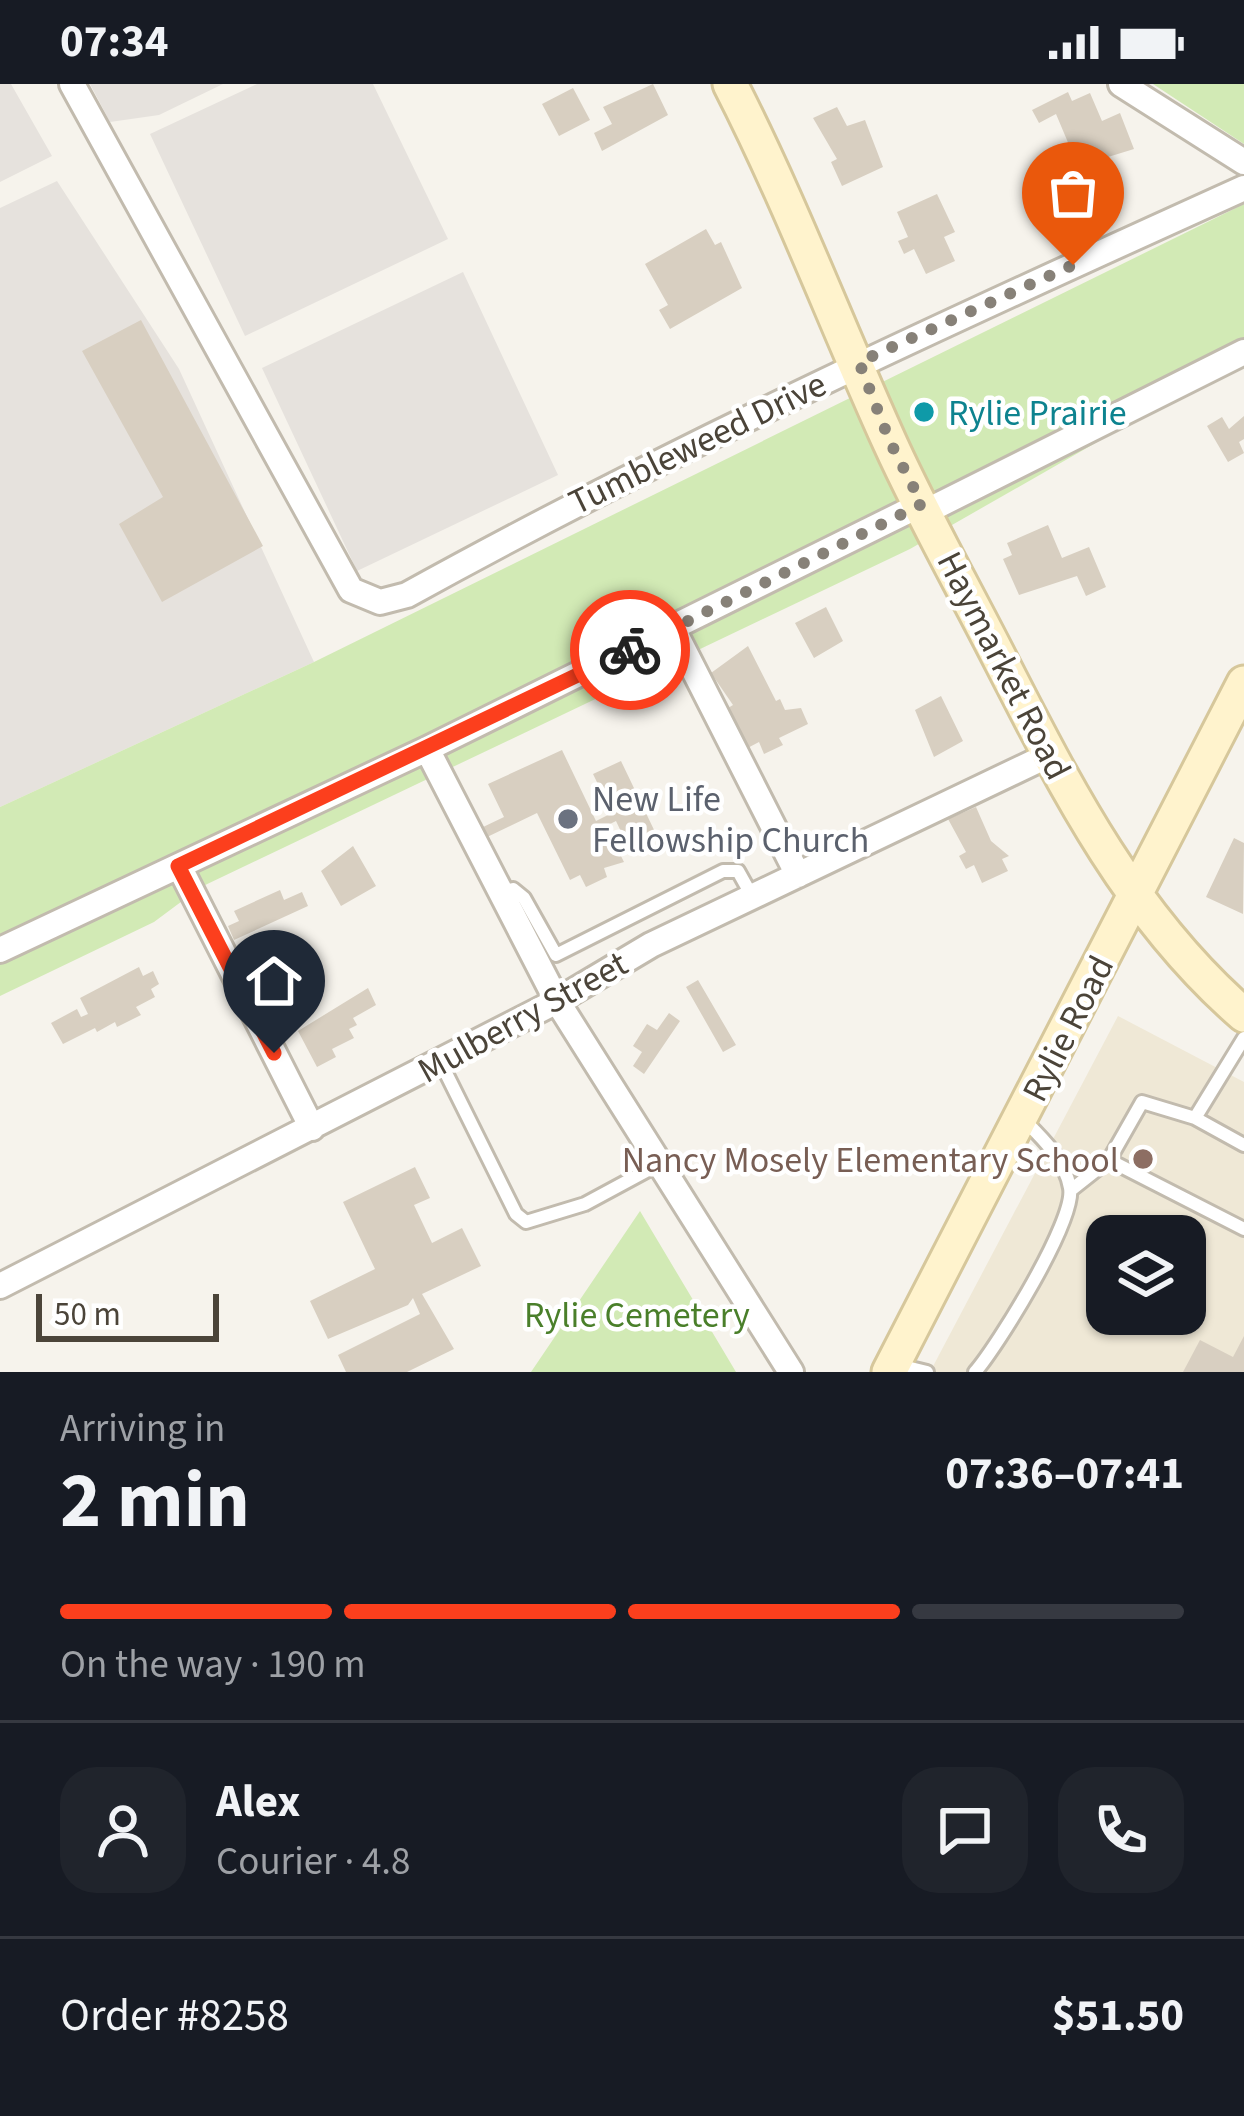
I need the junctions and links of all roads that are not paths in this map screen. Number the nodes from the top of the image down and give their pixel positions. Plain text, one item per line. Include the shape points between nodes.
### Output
1 (72, 84) edge
2 (730, 84) edge
3 (1120, 84) edge
4 (1244, 162) edge
5 (1244, 188) edge
6 (1244, 352) edge
7 (859, 362) junction
8 (924, 508) junction
9 (673, 629) junction
10 (1244, 683) edge
11 (427, 749) junction
12 (1049, 755) junction
13 (178, 866) junction
14 (798, 874) junction
15 (502, 894) junction
16 (752, 896) junction
17 (1134, 899) junction
18 (602, 935) junction
19 (0, 950) edge
20 (616, 966) junction
21 (557, 1001) junction
22 (1244, 1015) edge
23 (1244, 1038) edge
24 (440, 1061) junction
25 (1021, 1118) junction
26 (1196, 1118) junction
27 (312, 1128) junction
28 (1244, 1145) edge
29 (1109, 1160) junction
30 (662, 1163) junction
31 (1071, 1190) junction
32 (1244, 1229) edge
33 (0, 1286) edge
34 (891, 1368) edge
35 (791, 1372) edge
36 (927, 1372) edge
37 (974, 1372) edge

1 - 7 street, Tumbleweed Drive via 351,590 380,602
2 - 7 street, Haymarket Road
3 - 4 street
5 - 7 street, Tumbleweed Drive
6 - 8 street
7 - 8 street, Haymarket Road
8 - 9 street
8 - 12 street, Haymarket Road
9 - 11 street
9 - 14 street
10 - 17 street, Rylie Road
11 - 13 street
11 - 15 street
12 - 14 street, Mulberry Street
12 - 17 street, Haymarket Road
13 - 19 street
13 - 27 street
14 - 16 street, Mulberry Street
15 - 18 lane via 513,889 524,898 556,956
15 - 21 street
16 - 18 lane via 738,871 723,871
16 - 20 street, Mulberry Street
17 - 22 street, Haymarket Road
17 - 25 street, Rylie Road
18 - 20 lane
20 - 21 street, Mulberry Street
21 - 24 street, Mulberry Street
21 - 30 street
23 - 26 lane
24 - 27 street, Mulberry Street
24 - 30 lane via 526,1222 568,1211
25 - 31 lane via 1052,1149
25 - 34 street, Rylie Road
26 - 28 lane
26 - 29 lane via 1142,1102
27 - 33 street, Mulberry Street
29 - 31 lane
29 - 32 lane
30 - 35 street
31 - 37 lane via 1062,1226
34 - 36 lane

